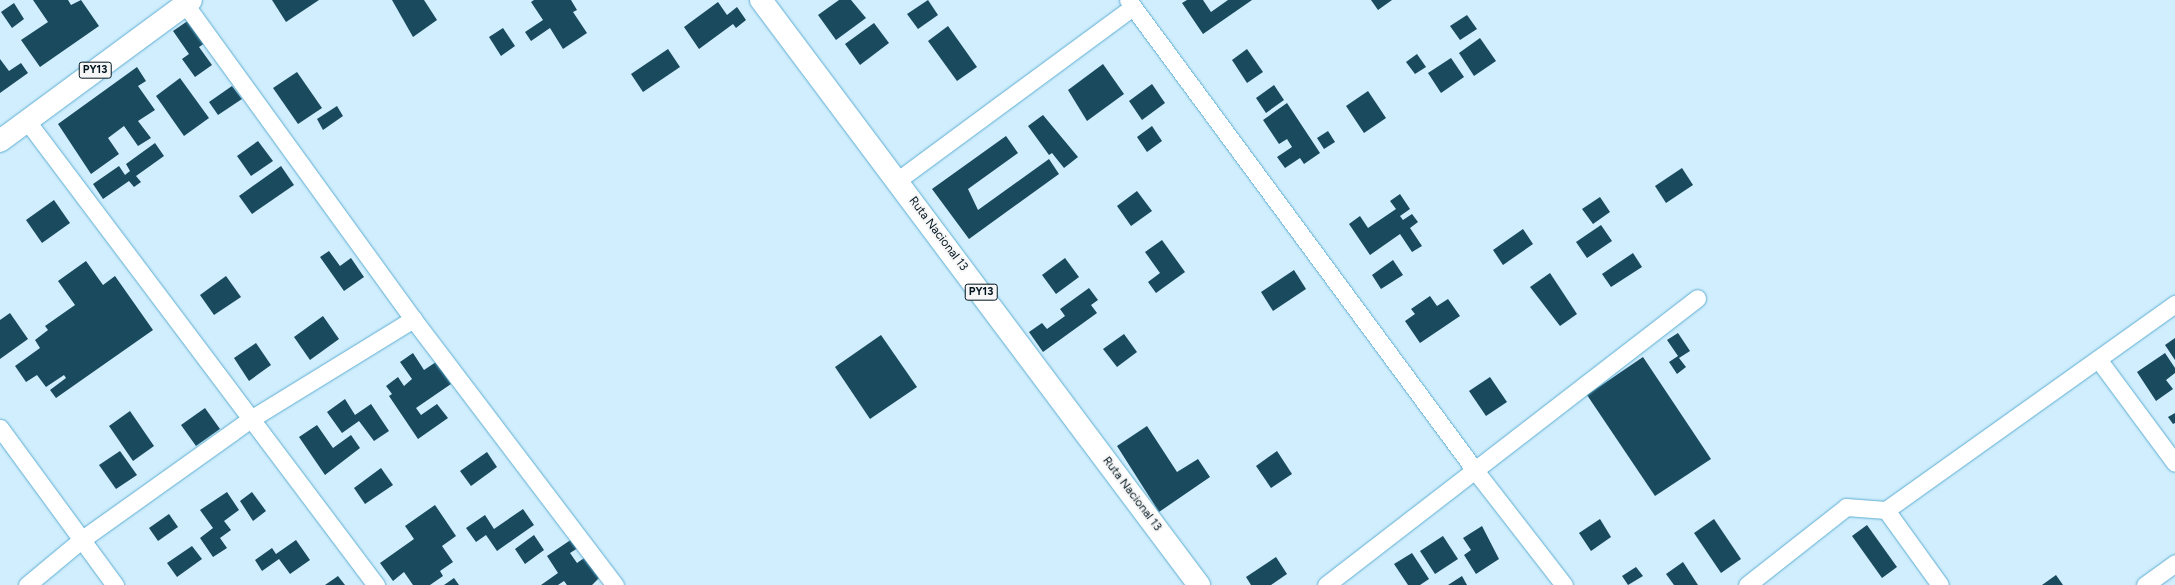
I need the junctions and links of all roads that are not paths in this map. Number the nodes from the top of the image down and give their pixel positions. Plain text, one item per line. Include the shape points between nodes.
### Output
1 (762, 0) edge
2 (188, 2) edge
3 (1131, 3) edge
4 (27, 121) junction
5 (0, 141) edge
6 (898, 180) junction
7 (1696, 298) dead end
8 (2175, 304) edge
9 (413, 319) junction
10 (2098, 359) junction
11 (249, 420) junction
12 (0, 428) edge
13 (2175, 462) edge
14 (1474, 469) junction
15 (1886, 510) junction
16 (81, 540) junction
17 (2175, 563) edge
18 (27, 585) edge
19 (115, 585) edge
20 (376, 585) edge
21 (615, 585) edge
22 (1199, 585) edge
23 (1326, 585) edge
24 (1564, 585) edge
25 (1747, 585) edge
26 (1940, 585) edge
27 (2145, 585) edge

1 - 6 highway, Ruta Nacional 13 / PY13
2 - 4 highway, PY13
2 - 9 street
3 - 6 street
3 - 14 street
4 - 5 highway, PY13
4 - 11 street
6 - 22 highway, Ruta Nacional 13 / PY13
7 - 14 street
8 - 10 street
9 - 11 street
9 - 21 street
10 - 13 street
10 - 15 street
11 - 16 street
11 - 20 street
12 - 16 street
14 - 23 street
14 - 24 street
15 - 25 street via 1846,507
15 - 26 street
16 - 18 street
16 - 19 street
17 - 27 street

